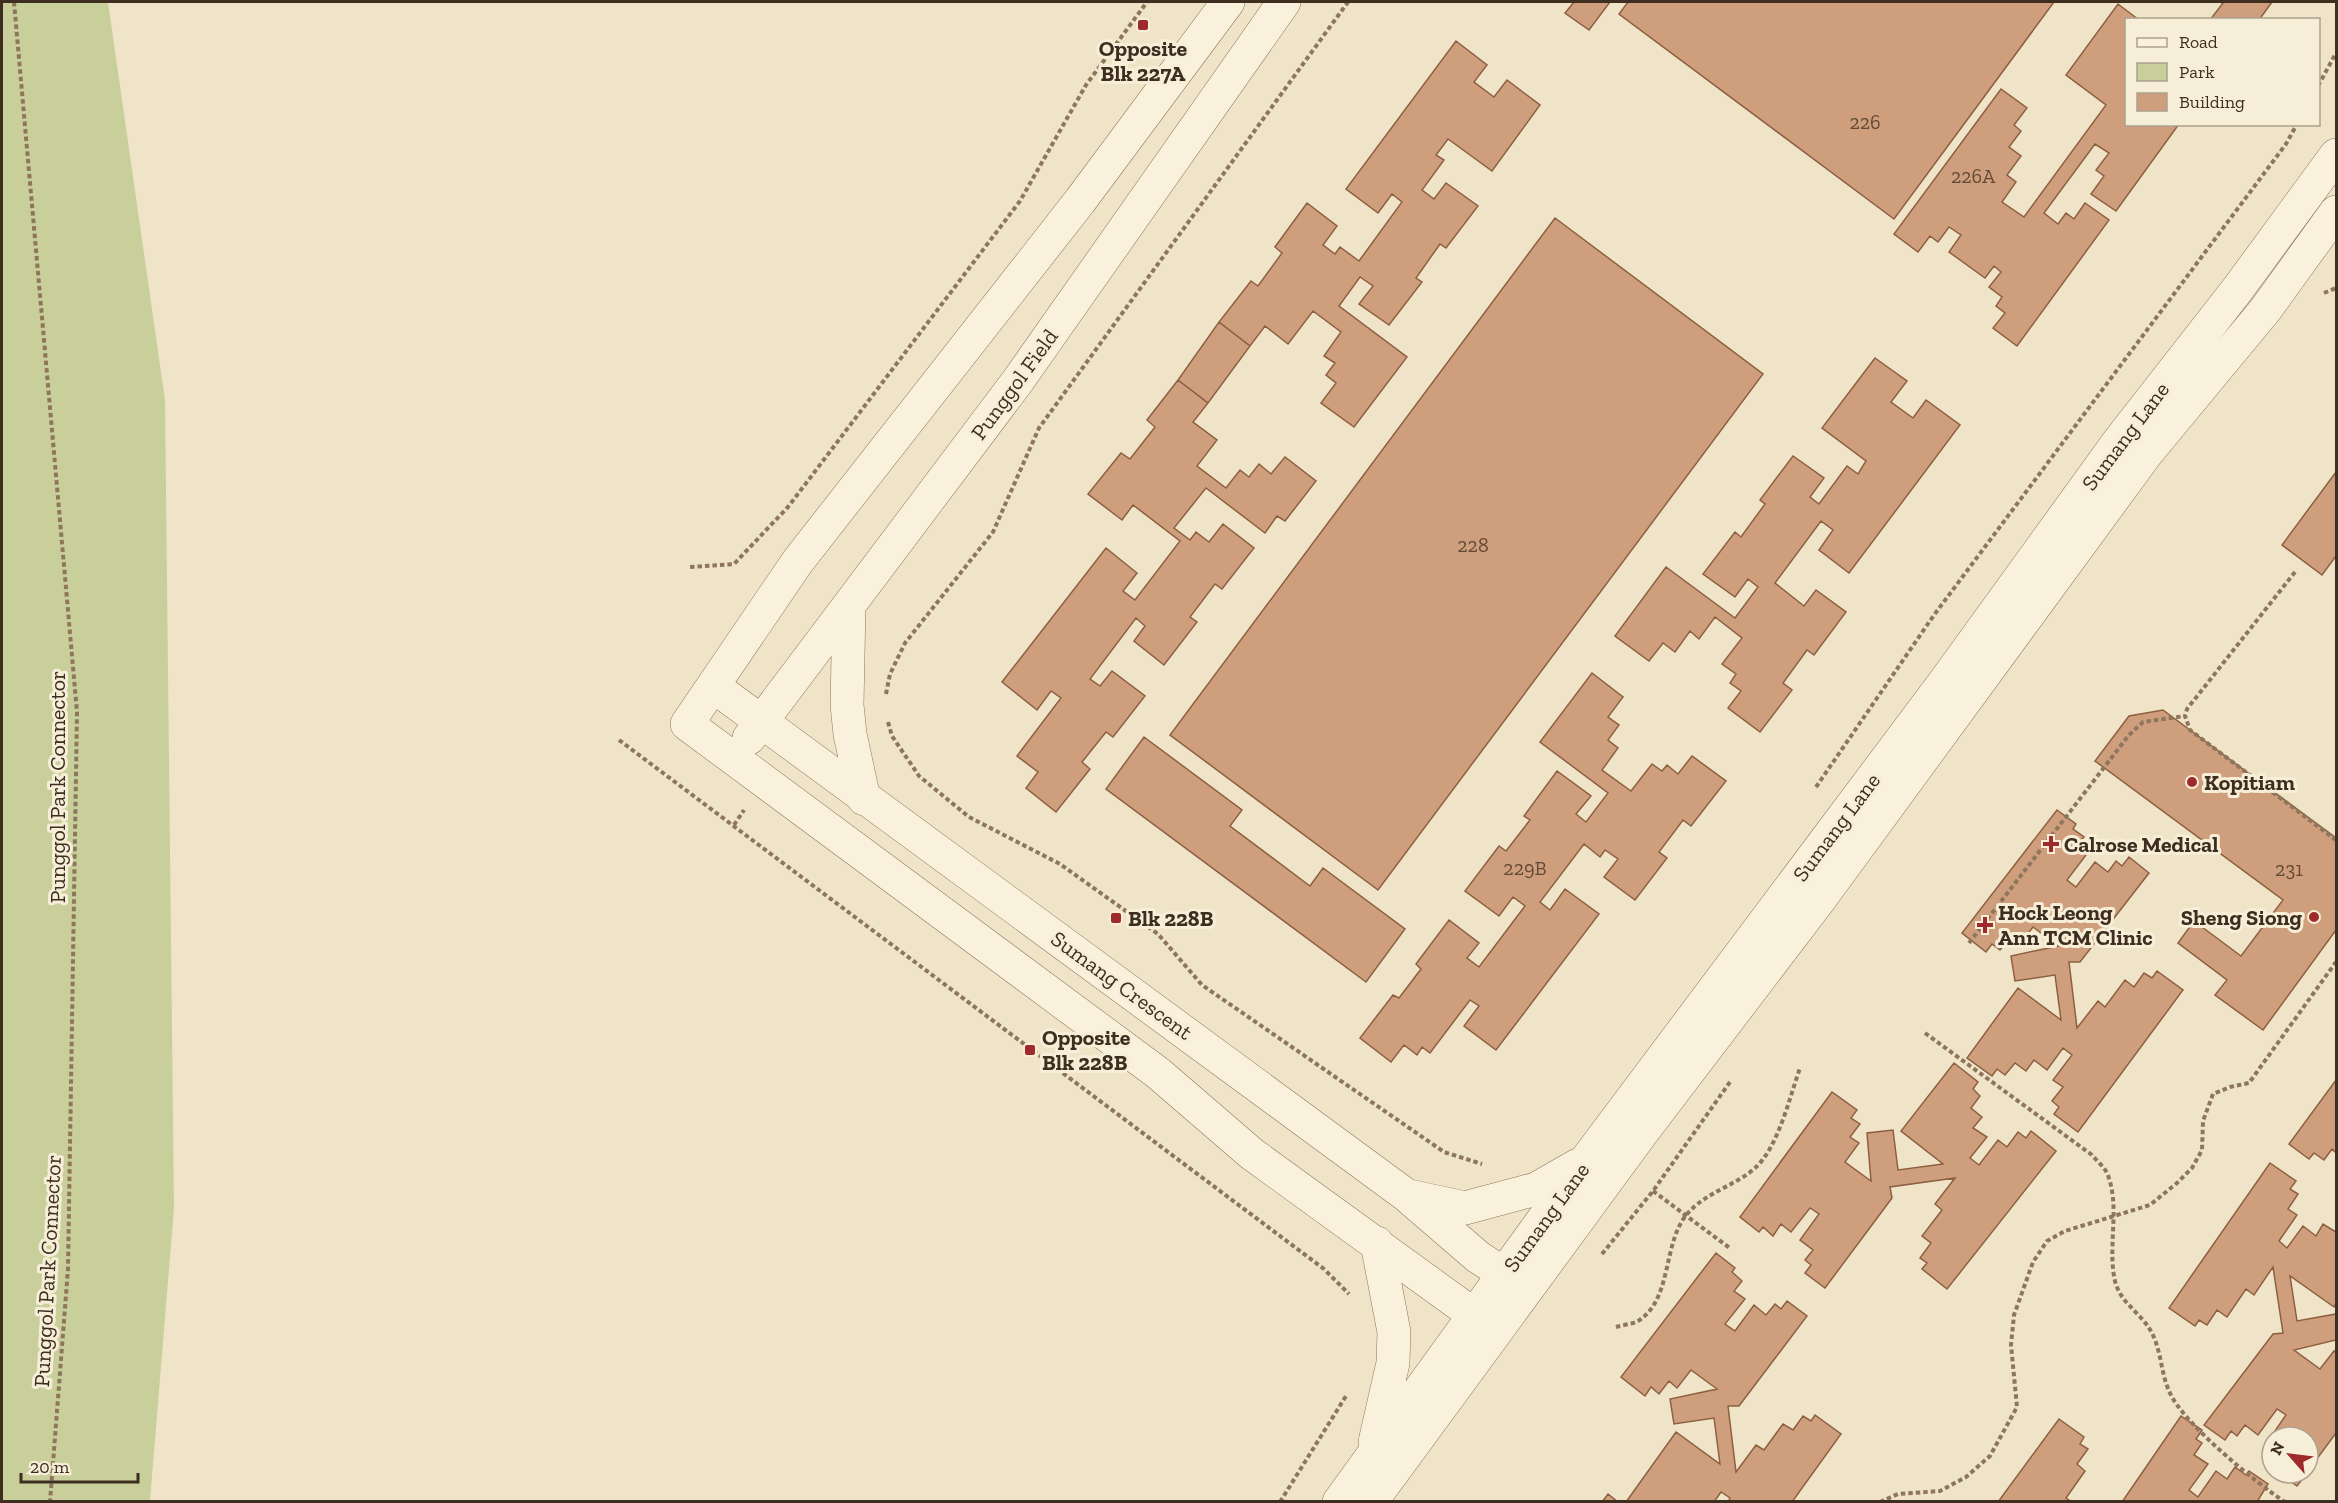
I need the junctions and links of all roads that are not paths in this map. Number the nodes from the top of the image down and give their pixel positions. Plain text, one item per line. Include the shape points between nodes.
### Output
1 (1228, 2) edge
2 (1284, 2) edge
3 (2337, 155) edge
4 (2337, 212) edge
5 (2237, 290) junction
6 (2266, 309) junction
7 (849, 606) junction
8 (713, 686) junction
9 (761, 722) junction
10 (734, 759) junction
11 (864, 799) junction
12 (1587, 1159) junction
13 (1406, 1195) junction
14 (1377, 1243) junction
15 (1515, 1282) junction
16 (1485, 1323) junction
17 (1372, 1455) junction
18 (1339, 1502) edge
19 (1371, 1502) edge

1 - 8 street via 1080,201 798,561
2 - 7 street, Punggol Field via 1017,382
3 - 5 street, Sumang Lane
4 - 6 street, Sumang Lane
5 - 6 street
5 - 12 street, Sumang Lane via 2119,441 1946,680
6 - 15 street, Sumang Lane via 2146,454 1820,898
7 - 9 street, Punggol Field
7 - 11 street via 850,734
8 - 9 street, Sumang Crescent
8 - 10 street via 687,724
9 - 10 street, Punggol Field
9 - 11 street, Sumang Crescent
10 - 14 street via 1158,1073 1252,1154
11 - 13 street, Sumang Crescent
12 - 13 street via 1536,1189 1465,1208
12 - 15 street, Sumang Lane
13 - 15 street, Sumang Crescent via 1478,1257
14 - 16 street
14 - 17 street via 1394,1332 1391,1374
15 - 16 street, Sumang Lane
16 - 17 street, Sumang Lane
16 - 19 street, Sumang Lane
17 - 18 street, Sumang Lane

